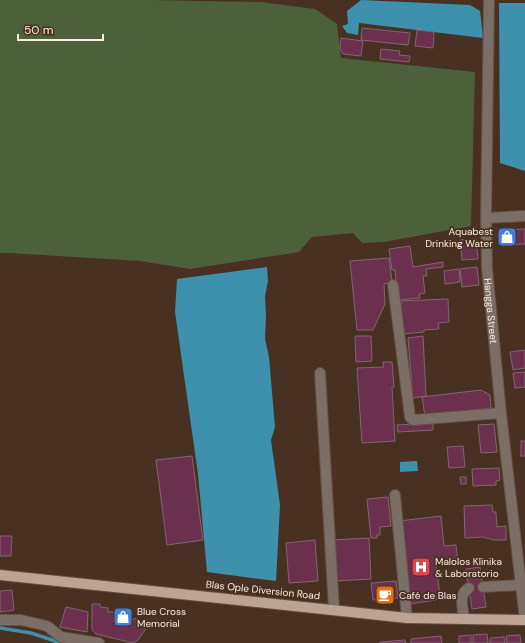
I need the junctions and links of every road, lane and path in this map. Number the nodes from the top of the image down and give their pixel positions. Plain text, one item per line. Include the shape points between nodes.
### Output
1 (489, 0) edge
2 (525, 216) edge
3 (486, 218) junction
4 (393, 285) dead end
5 (320, 373) dead end
6 (501, 413) junction
7 (396, 495) dead end
8 (0, 575) edge
9 (521, 586) junction
10 (483, 587) dead end
11 (469, 588) dead end
12 (334, 609) junction
13 (406, 618) junction
14 (464, 619) junction
15 (0, 620) edge
16 (525, 620) edge
17 (100, 643) edge

1 - 3 street, Hangga Street
2 - 3 street
3 - 6 street, Hangga Street
4 - 6 street via 410,417 413,420
5 - 12 street
6 - 9 street, Hangga Street
7 - 13 street
8 - 12 main road, Blas Ople Diversion Road
9 - 10 street
9 - 16 street, Hangga Street
11 - 14 street via 462,596
12 - 13 main road, Blas Ople Diversion Road
13 - 14 main road, Blas Ople Diversion Road
14 - 16 main road, Blas Ople Diversion Road
15 - 17 street via 21,620 47,626 61,637

